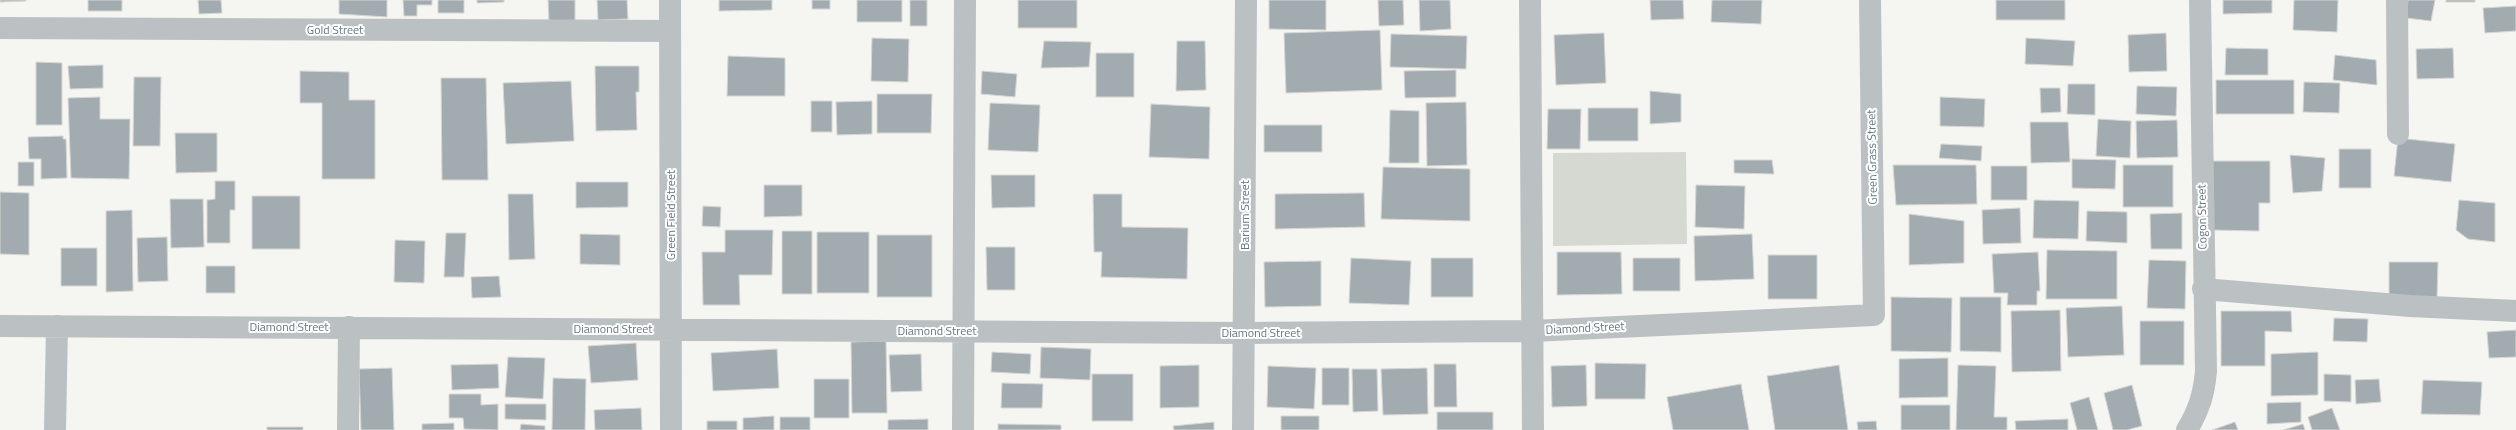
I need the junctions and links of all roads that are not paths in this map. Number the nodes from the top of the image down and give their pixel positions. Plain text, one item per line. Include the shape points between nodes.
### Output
1 (670, 0) edge
2 (965, 0) edge
3 (1246, 0) edge
4 (1530, 0) edge
5 (1870, 0) edge
6 (2200, 0) edge
7 (2396, 0) edge
8 (0, 28) edge
9 (670, 32) junction
10 (2398, 134) dead end
11 (2203, 289) junction
12 (2516, 311) edge
13 (1874, 314) joint
14 (0, 326) edge
15 (57, 326) junction
16 (349, 327) junction
17 (672, 330) junction
18 (1532, 331) junction
19 (965, 332) junction
20 (1244, 333) junction
21 (55, 430) edge
22 (348, 430) edge
23 (671, 430) edge
24 (963, 430) edge
25 (1243, 430) edge
26 (1533, 430) edge
27 (2187, 430) edge

1 - 9 street, Green Field Street
2 - 19 street
3 - 20 street, Barium Street
4 - 18 street
5 - 13 street, Green Grass Street
6 - 11 street, Cogon Street
7 - 10 street
8 - 9 street, Gold Street
9 - 17 street, Green Field Street
11 - 12 street via 2410,306
11 - 27 street, Cogon Street via 2206,371 2204,394 2198,413
13 - 18 street, Diamond Street
14 - 15 street, Diamond Street
15 - 16 street, Diamond Street
15 - 21 street
16 - 17 street, Diamond Street
16 - 22 street
17 - 19 street, Diamond Street
17 - 23 street, Green Field Street
18 - 20 street, Diamond Street
18 - 26 street
19 - 20 street, Diamond Street
19 - 24 street
20 - 25 street, Barium Street

